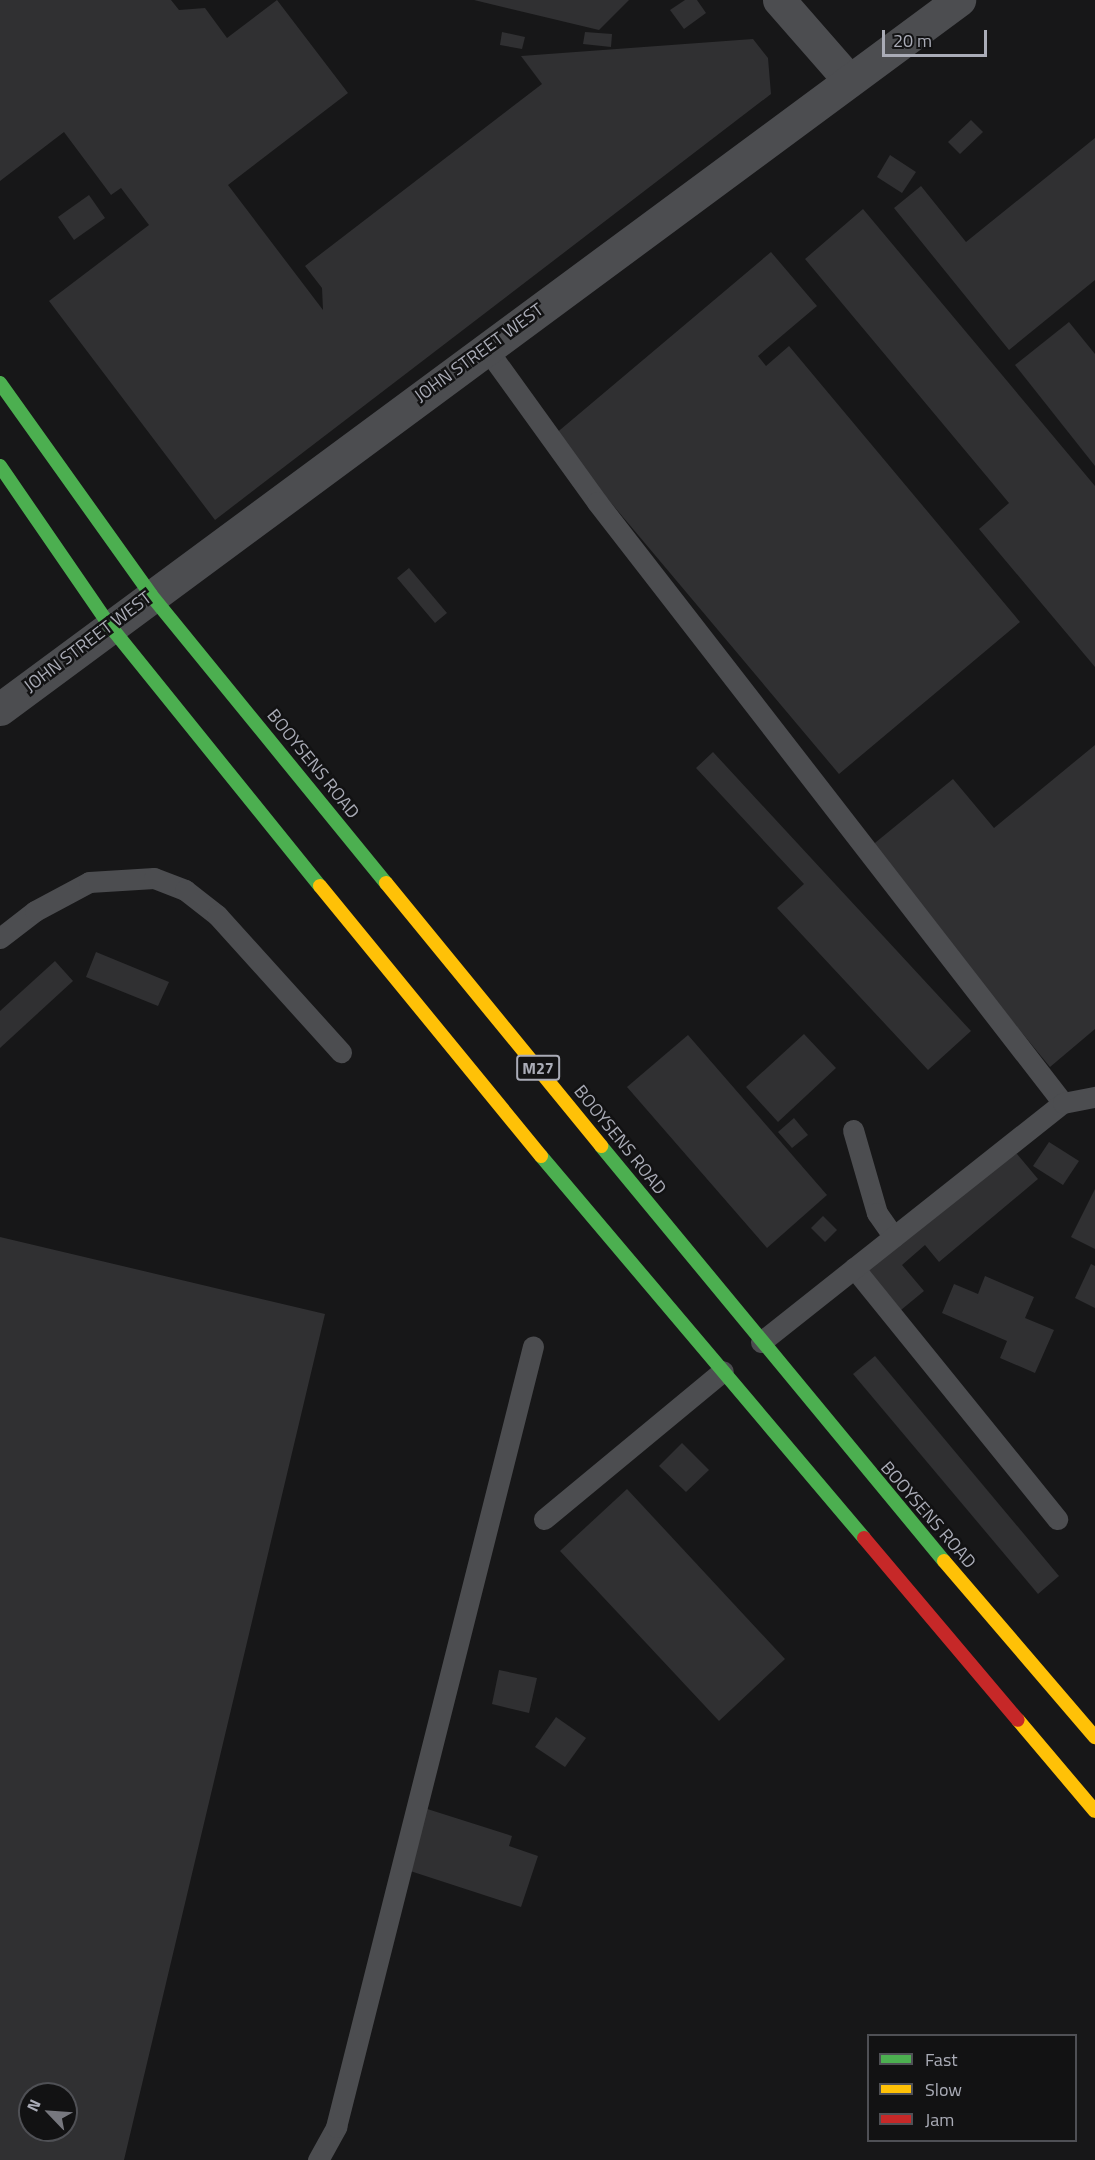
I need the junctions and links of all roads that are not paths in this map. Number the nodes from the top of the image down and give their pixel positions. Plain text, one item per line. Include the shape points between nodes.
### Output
1 (780, 0) edge
2 (959, 0) edge
3 (849, 80) junction
4 (486, 348) junction
5 (0, 383) edge
6 (0, 465) edge
7 (151, 595) junction
8 (110, 626) junction
9 (0, 709) edge
10 (0, 938) edge
11 (341, 1052) dead end
12 (1095, 1097) edge
13 (1063, 1103) junction
14 (853, 1130) dead end
15 (894, 1237) junction
16 (854, 1268) junction
17 (761, 1342) junction
18 (533, 1346) dead end
19 (723, 1371) junction
20 (544, 1519) dead end
21 (1057, 1519) dead end
22 (1095, 1737) edge
23 (1095, 1811) edge
24 (318, 2160) edge

1 - 3 street
2 - 3 street, JOHN STREET WEST
3 - 4 street, JOHN STREET WEST
4 - 7 street, JOHN STREET WEST
4 - 13 lane via 597,502
5 - 7 main road, BOOYSENS ROAD / M27
6 - 8 main road
7 - 8 street, JOHN STREET WEST
7 - 17 main road, BOOYSENS ROAD / M27
8 - 9 street, JOHN STREET WEST
8 - 19 main road via 552,1169
10 - 11 lane via 34,911 89,882 154,878 185,890 217,915
12 - 13 lane
13 - 15 lane
14 - 15 lane via 877,1213
15 - 16 lane
16 - 17 lane
16 - 21 lane
17 - 22 main road, BOOYSENS ROAD / M27
18 - 24 lane via 336,2127
19 - 20 lane
19 - 23 main road

